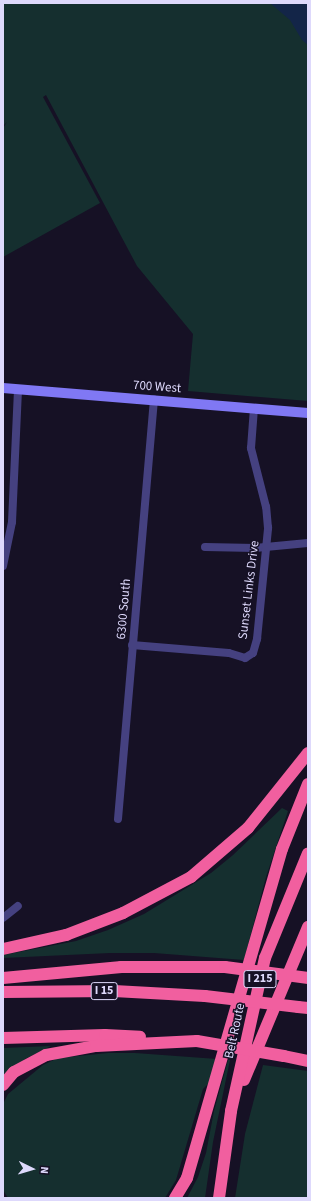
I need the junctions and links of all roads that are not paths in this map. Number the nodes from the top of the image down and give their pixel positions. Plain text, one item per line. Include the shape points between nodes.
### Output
1 (3, 388) edge
2 (18, 389) junction
3 (154, 400) junction
4 (254, 408) junction
5 (308, 413) edge
6 (308, 543) edge
7 (205, 547) dead end
8 (266, 547) junction
9 (3, 566) edge
10 (132, 645) junction
11 (308, 753) edge
12 (308, 784) edge
13 (118, 819) dead end
14 (308, 853) edge
15 (18, 906) dead end
16 (3, 918) edge
17 (308, 927) edge
18 (3, 949) edge
19 (248, 970) junction
20 (3, 978) edge
21 (308, 978) edge
22 (3, 992) edge
23 (303, 1008) edge
24 (3, 1038) edge
25 (197, 1041) junction
26 (308, 1061) edge
27 (3, 1085) edge
28 (231, 1111) junction
29 (174, 1198) edge
30 (220, 1198) edge

1 - 2 main road, 700 West
2 - 3 main road, 700 West
2 - 9 street via 12,522
3 - 4 main road, 700 West
3 - 10 street, 6300 South
4 - 5 main road, 700 West
4 - 8 street, Sunset Links Drive via 251,448 266,507
6 - 8 street
7 - 8 street
8 - 10 street, Sunset Links Drive via 257,639 253,653 245,658 230,653
10 - 13 street, 6300 South
11 - 18 highway via 248,828 190,877 123,913 66,935
12 - 19 highway via 282,849
14 - 28 highway, Belt Route / I 215 via 265,958
15 - 16 street
17 - 28 highway
19 - 20 highway, bridge via 225,967 121,967
19 - 21 highway, bridge
19 - 29 highway via 187,1178
22 - 23 highway, I 15, bridge via 114,991 205,996
24 - 25 highway via 104,1035
25 - 26 highway, bridge
25 - 27 highway via 96,1046 46,1055 14,1072
28 - 30 highway, Belt Route / I 215

